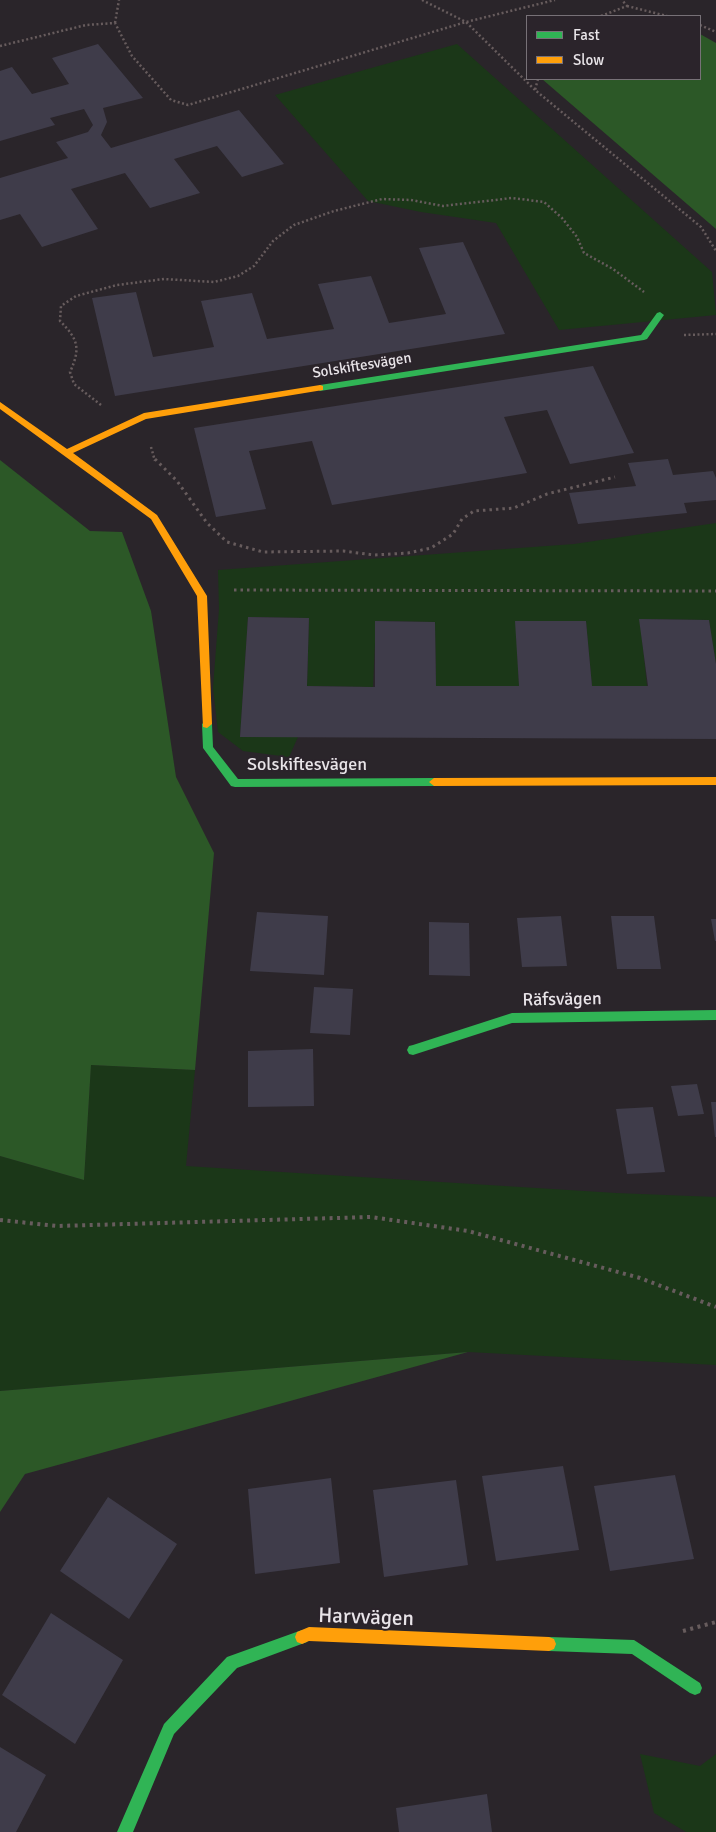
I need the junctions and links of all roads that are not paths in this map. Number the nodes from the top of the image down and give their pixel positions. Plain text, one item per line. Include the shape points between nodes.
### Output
1 (660, 315) dead end
2 (0, 405) edge
3 (66, 453) junction
4 (716, 781) edge
5 (716, 1015) edge
6 (413, 1050) dead end
7 (695, 1688) dead end
8 (125, 1832) edge

1 - 3 street, Solskiftesvägen via 644,337 144,416
2 - 3 street, Solskiftesvägen
3 - 4 street, Solskiftesvägen via 154,518 202,596 208,748 235,783
5 - 6 street, Räfsvägen via 512,1018
7 - 8 street, Harvvägen via 634,1647 309,1634 232,1662 169,1729

